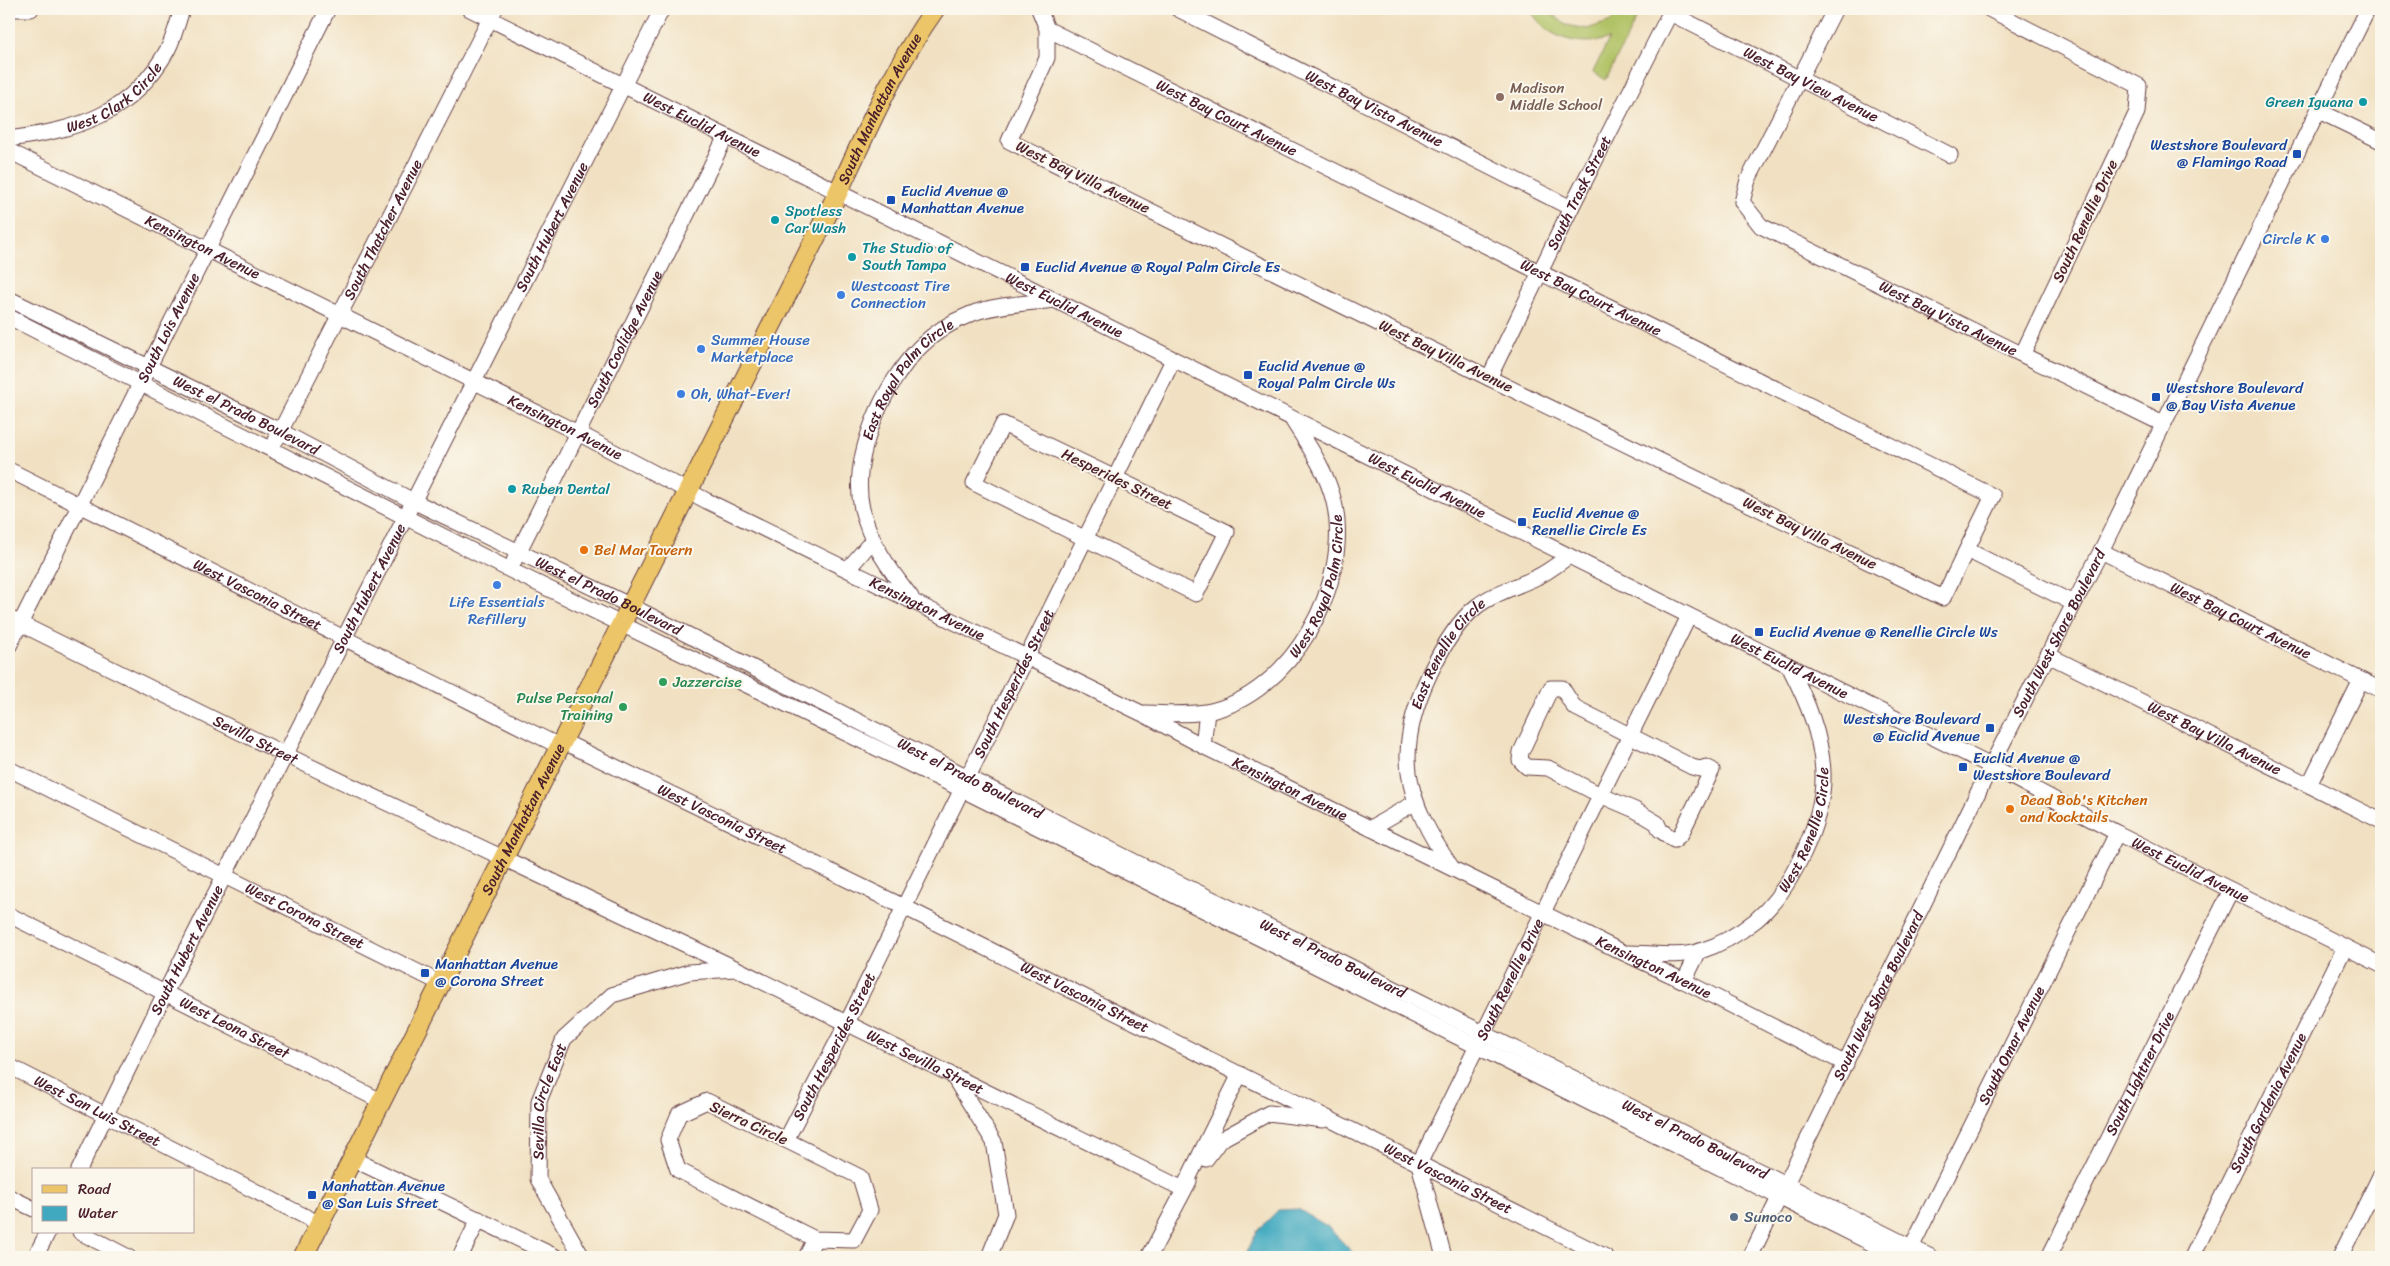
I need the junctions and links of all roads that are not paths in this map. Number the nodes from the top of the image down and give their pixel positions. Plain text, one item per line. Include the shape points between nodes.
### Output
1 (9, 9) edge
2 (31, 9) edge
3 (182, 9) edge
4 (328, 9) edge
5 (470, 9) edge
6 (662, 9) edge
7 (935, 9) edge
8 (1039, 9) edge
9 (1178, 9) edge
10 (1834, 9) edge
11 (1989, 9) edge
12 (2368, 9) edge
13 (1671, 11) edge
14 (492, 14) edge
15 (1048, 29) junction
16 (1801, 79) junction
17 (623, 86) junction
18 (2319, 111) junction
19 (726, 136) junction
20 (9, 139) edge
21 (2381, 141) edge
22 (9, 151) edge
23 (1950, 155) dead end
24 (838, 192) junction
25 (1571, 208) junction
26 (208, 248) junction
27 (1540, 273) junction
28 (1053, 300) junction
29 (9, 301) edge
30 (339, 314) junction
31 (9, 317) edge
32 (2023, 353) junction
33 (1173, 360) junction
34 (147, 367) junction
35 (1489, 378) junction
36 (474, 381) junction
37 (139, 383) junction
38 (1292, 420) junction
39 (2163, 424) junction
40 (280, 431) junction
41 (578, 433) junction
42 (271, 450) junction
43 (9, 470) edge
44 (1114, 478) junction
45 (688, 490) junction
46 (413, 501) junction
47 (80, 505) junction
48 (405, 517) junction
49 (1085, 538) junction
50 (872, 540) junction
51 (1967, 550) junction
52 (2101, 551) junction
53 (518, 552) junction
54 (1569, 556) junction
55 (848, 569) junction
56 (510, 570) junction
57 (574, 579) junction
58 (566, 597) junction
59 (914, 600) junction
60 (2073, 603) junction
61 (631, 606) junction
62 (1688, 616) junction
63 (14, 621) edge
64 (622, 624) junction
65 (685, 634) junction
66 (345, 637) junction
67 (9, 646) edge
68 (677, 650) junction
69 (2048, 655) junction
70 (1027, 657) junction
71 (1790, 668) junction
72 (2361, 680) junction
73 (2381, 690) edge
74 (824, 704) junction
75 (1207, 712) junction
76 (1141, 713) junction
77 (817, 718) junction
78 (1629, 735) junction
79 (561, 743) junction
80 (1203, 746) junction
81 (286, 755) junction
82 (1991, 766) junction
83 (9, 769) edge
84 (964, 783) junction
85 (2309, 785) junction
86 (1600, 795) junction
87 (1416, 802) junction
88 (2381, 821) edge
89 (1371, 828) junction
90 (2117, 833) junction
91 (503, 858) junction
92 (1132, 868) junction
93 (1453, 869) junction
94 (224, 876) junction
95 (2231, 890) junction
96 (904, 907) junction
97 (1542, 913) junction
98 (9, 915) edge
99 (1303, 943) junction
100 (2345, 947) junction
101 (1700, 951) junction
102 (1622, 952) junction
103 (1297, 958) junction
104 (2381, 965) edge
105 (737, 969) junction
106 (1684, 981) junction
107 (440, 983) junction
108 (165, 993) junction
109 (847, 1023) junction
110 (1479, 1039) junction
111 (1846, 1064) junction
112 (9, 1066) edge
113 (1240, 1074) junction
114 (953, 1076) junction
115 (381, 1101) junction
116 (106, 1115) junction
117 (1336, 1122) junction
118 (786, 1140) junction
119 (353, 1159) junction
120 (1419, 1164) junction
121 (80, 1168) edge
122 (2381, 1174) edge
123 (1183, 1189) junction
124 (1782, 1191) junction
125 (9, 1197) edge
126 (32, 1208) edge
127 (479, 1220) junction
128 (320, 1224) junction
129 (47, 1234) edge
130 (84, 1234) edge
131 (815, 1239) junction
132 (1908, 1252) edge
133 (35, 1257) edge
134 (128, 1257) edge
135 (303, 1257) edge
136 (460, 1257) edge
137 (556, 1257) edge
138 (582, 1257) edge
139 (806, 1257) edge
140 (990, 1257) edge
141 (1149, 1257) edge
142 (1444, 1257) edge
143 (1606, 1257) edge
144 (1750, 1257) edge
145 (1898, 1257) edge
146 (1931, 1257) edge
147 (2049, 1257) edge
148 (2192, 1257) edge
149 (2340, 1257) edge

1 - 2 street
3 - 20 street, West Clark Circle via 169,47 151,76 132,96 94,120 49,134
4 - 26 street, South Lois Avenue
5 - 14 street, West Euclid Avenue
6 - 17 street, South Hubert Avenue
7 - 24 main road, South Manhattan Avenue via 888,88
8 - 15 street
9 - 25 street, West Bay Vista Avenue
10 - 16 street
11 - 32 street, South Renellie Drive via 2140,86 2137,112
12 - 18 street, South West Shore Boulevard
13 - 16 street, West Bay View Avenue
13 - 25 street, South Trask Street
14 - 17 street, West Euclid Avenue
14 - 30 street, South Thatcher Avenue
15 - 27 street, West Bay Court Avenue
15 - 35 street, West Bay Villa Avenue via 1047,58 1009,141
16 - 23 street, West Bay View Avenue
16 - 32 street, West Bay Vista Avenue via 1748,180 1742,202 1761,226
17 - 19 street, West Euclid Avenue
17 - 36 street, South Hubert Avenue
18 - 21 street
18 - 39 street, South West Shore Boulevard
19 - 24 street, West Euclid Avenue
19 - 41 street, South Coolidge Avenue
22 - 26 street, Kensington Avenue
24 - 28 street, West Euclid Avenue
24 - 45 main road, South Manhattan Avenue
25 - 27 street, South Trask Street
26 - 30 street, Kensington Avenue
26 - 34 street, South Lois Avenue
27 - 35 street, South Trask Street
27 - 51 street, West Bay Court Avenue via 1993,496
28 - 33 street, West Euclid Avenue
28 - 50 street, East Royal Palm Circle via 972,313 922,345 908,360 872,424 863,453 862,508
29 - 34 street, West el Prado Boulevard
30 - 36 street, Kensington Avenue
30 - 40 street, South Thatcher Avenue
31 - 37 street, West el Prado Boulevard
32 - 39 street, West Bay Vista Avenue
33 - 38 street, West Euclid Avenue
33 - 44 street, South Hesperides Street
34 - 37 street, South Lois Avenue
34 - 40 street, West el Prado Boulevard
35 - 51 street, West Bay Villa Avenue via 1943,598
36 - 41 street, Kensington Avenue
36 - 46 street, South Hubert Avenue
37 - 42 street, West el Prado Boulevard
37 - 47 street, South Lois Avenue
38 - 54 street, West Euclid Avenue
38 - 75 street, West Royal Palm Circle via 1316,456 1334,501 1339,538 1335,568 1325,598 1286,664 1266,684
39 - 52 street, South West Shore Boulevard
40 - 42 street, South Thatcher Avenue
40 - 46 street, West el Prado Boulevard
41 - 45 street, Kensington Avenue
41 - 53 street, South Coolidge Avenue
42 - 48 street, West el Prado Boulevard
43 - 47 street, West Vasconia Street
44 - 49 street, South Hesperides Street
44 - 49 street, Hesperides Street via 1003,424 974,483
44 - 49 street, Hesperides Street via 1228,532 1196,594
45 - 55 street, Kensington Avenue
45 - 61 main road, South Manhattan Avenue
46 - 48 street, South Hubert Avenue
46 - 53 street, West el Prado Boulevard
47 - 63 street, South Lois Avenue
47 - 66 street, West Vasconia Street
48 - 56 street, West el Prado Boulevard
48 - 66 street, South Hubert Avenue
49 - 70 street, South Hesperides Street
50 - 55 street
50 - 59 street, East Royal Palm Circle
51 - 60 street
52 - 60 street, South West Shore Boulevard
52 - 72 street, West Bay Court Avenue
53 - 56 street, South Coolidge Avenue
53 - 57 street, West el Prado Boulevard
54 - 62 street, West Euclid Avenue
54 - 87 street, East Renellie Circle via 1539,577 1506,589 1475,607 1437,658 1416,702 1409,727 1406,756
55 - 59 street, Kensington Avenue
56 - 58 street, West el Prado Boulevard
57 - 58 street
57 - 61 street, West el Prado Boulevard
58 - 64 street, West el Prado Boulevard
59 - 70 street, Kensington Avenue
60 - 69 street, South West Shore Boulevard
61 - 64 main road, South Manhattan Avenue
61 - 65 street, West el Prado Boulevard
62 - 71 street, West Euclid Avenue
62 - 78 street, South Renellie Drive
63 - 67 street, South Lois Avenue
63 - 81 street, Sevilla Street
64 - 68 street, West el Prado Boulevard
64 - 79 main road, South Manhattan Avenue
65 - 68 street
65 - 74 street, West el Prado Boulevard
66 - 79 street, West Vasconia Street
66 - 81 street, South Hubert Avenue
68 - 77 street, West el Prado Boulevard
69 - 82 street, South West Shore Boulevard
69 - 85 street, West Bay Villa Avenue
70 - 76 street, Kensington Avenue
70 - 84 street, South Hesperides Street
71 - 82 street, West Euclid Avenue
71 - 101 street, West Renellie Circle via 1809,704 1817,730 1823,771 1822,799 1814,828 1779,894 1757,919 1734,936
72 - 73 street, West Bay Court Avenue
72 - 85 street
74 - 77 street
74 - 84 street, West el Prado Boulevard
75 - 76 street, West Royal Palm Circle
75 - 80 street
76 - 80 street, Kensington Avenue
77 - 84 street, West el Prado Boulevard
78 - 86 street, South Renellie Drive
78 - 86 street via 1692,767 1712,770 1708,781 1681,834 1674,840 1648,817
78 - 86 street via 1574,707 1562,688 1551,688 1520,760 1527,767 1548,768
79 - 91 main road, South Manhattan Avenue
79 - 96 street, West Vasconia Street
80 - 89 street, Kensington Avenue
81 - 91 street, Sevilla Street
81 - 94 street, South Hubert Avenue
82 - 90 street, West Euclid Avenue
82 - 111 street, South West Shore Boulevard
83 - 94 street, West Corona Street
84 - 92 street, West el Prado Boulevard
84 - 96 street, South Hesperides Street
85 - 88 street, West Bay Villa Avenue
86 - 97 street, South Renellie Drive
87 - 89 street
87 - 93 street, East Renellie Circle via 1432,838
89 - 93 street, Kensington Avenue
90 - 95 street, West Euclid Avenue
90 - 132 street, South Omar Avenue
91 - 105 street, West Sevilla Street
91 - 107 main road, South Manhattan Avenue
92 - 99 street, West el Prado Boulevard
92 - 103 street, West el Prado Boulevard
93 - 97 street, Kensington Avenue
94 - 107 street, West Corona Street
94 - 108 street, South Hubert Avenue
95 - 100 street, West Euclid Avenue
95 - 147 street, South Lightner Drive
96 - 109 street, South Hesperides Street
96 - 113 street, West Vasconia Street
97 - 102 street, Kensington Avenue
97 - 110 street, South Renellie Drive
98 - 108 street, West Leona Street
99 - 103 street
99 - 110 street, West el Prado Boulevard
100 - 104 street, West Euclid Avenue
100 - 148 street, South Gardenia Avenue
101 - 102 street, West Renellie Circle
101 - 106 street
102 - 106 street, Kensington Avenue
103 - 110 street, West el Prado Boulevard
105 - 109 street, West Sevilla Street
105 - 138 street, Sevilla Circle East via 689,972 612,995 564,1040 539,1101 538,1179
106 - 111 street, Kensington Avenue
107 - 115 main road, South Manhattan Avenue
108 - 115 street, West Leona Street
108 - 116 street, South Hubert Avenue
109 - 114 street, West Sevilla Street
109 - 118 street, South Hesperides Street
110 - 120 street, South Renellie Drive
110 - 124 street, West el Prado Boulevard
111 - 124 street, South West Shore Boulevard
112 - 116 street, West San Luis Street
113 - 117 street, West Vasconia Street
113 - 123 street
114 - 123 street, West Sevilla Street
114 - 140 street via 994,1142 1006,1214
115 - 119 main road, South Manhattan Avenue
116 - 121 street, South Hubert Avenue
116 - 128 street, West San Luis Street
117 - 120 street, West Vasconia Street
117 - 123 street via 1269,1113 1220,1140
118 - 131 street, Sierra Circle via 860,1178 870,1210 854,1240
118 - 131 street, Sierra Circle via 707,1101 679,1114 668,1140 678,1170
119 - 127 street
119 - 128 main road, South Manhattan Avenue
120 - 142 street
120 - 143 street, West Vasconia Street
122 - 149 street
123 - 141 street
124 - 132 street, West el Prado Boulevard
124 - 144 street, South West Shore Boulevard
124 - 145 street, West el Prado Boulevard
125 - 126 street
127 - 136 street
127 - 137 street
128 - 135 main road, South Manhattan Avenue
129 - 133 street
130 - 134 street
131 - 139 street
132 - 146 street, West el Prado Boulevard

